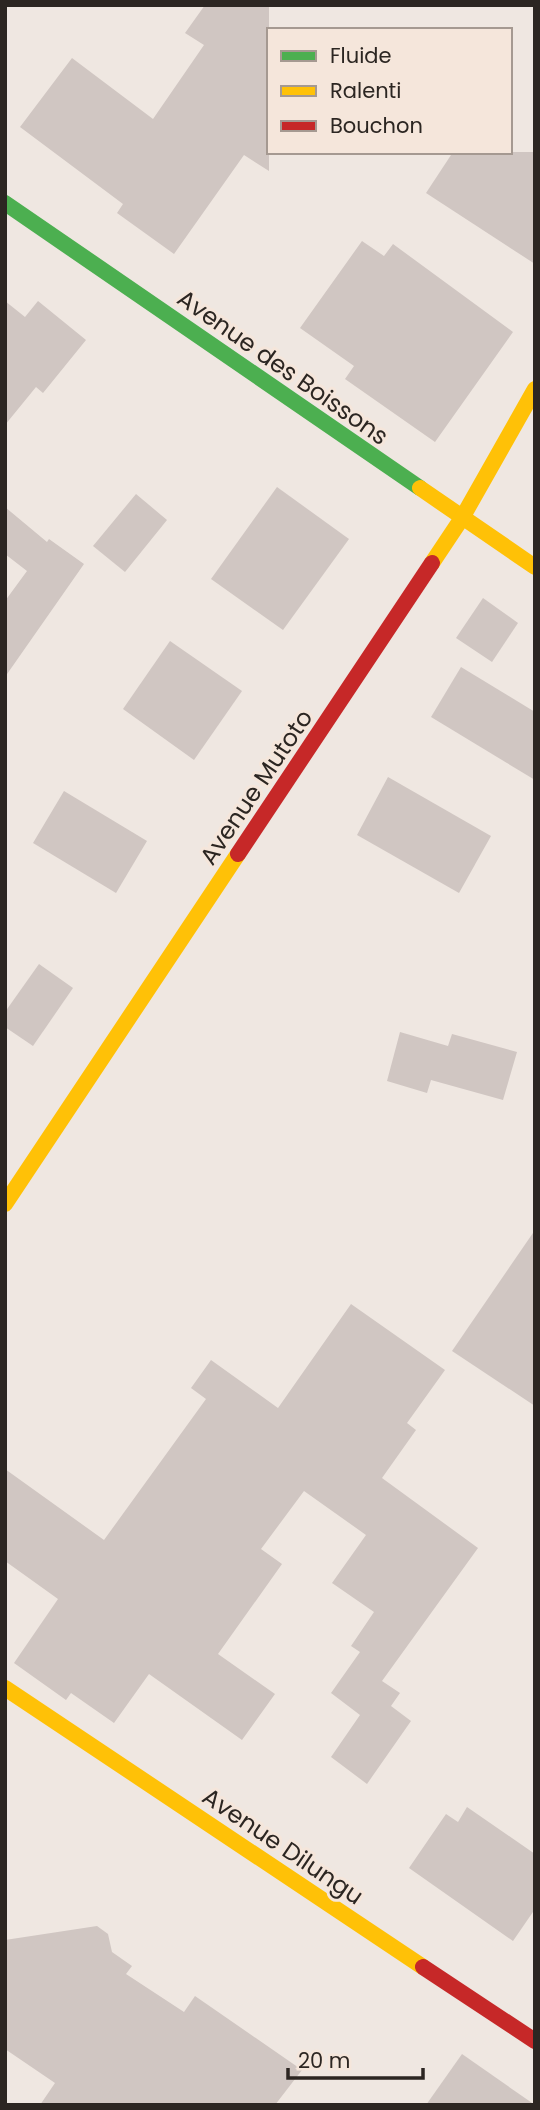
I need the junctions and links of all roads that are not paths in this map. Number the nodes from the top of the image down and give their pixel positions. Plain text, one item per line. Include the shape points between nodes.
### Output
1 (5, 203) edge
2 (535, 389) edge
3 (462, 518) junction
4 (535, 568) edge
5 (5, 1204) edge
6 (5, 1688) edge
7 (535, 2041) edge

1 - 3 street, Avenue des Boissons
2 - 3 street, Avenue Mutoto
3 - 4 street, Avenue des Boissons
3 - 5 street, Avenue Mutoto
6 - 7 street, Avenue Dilungu

